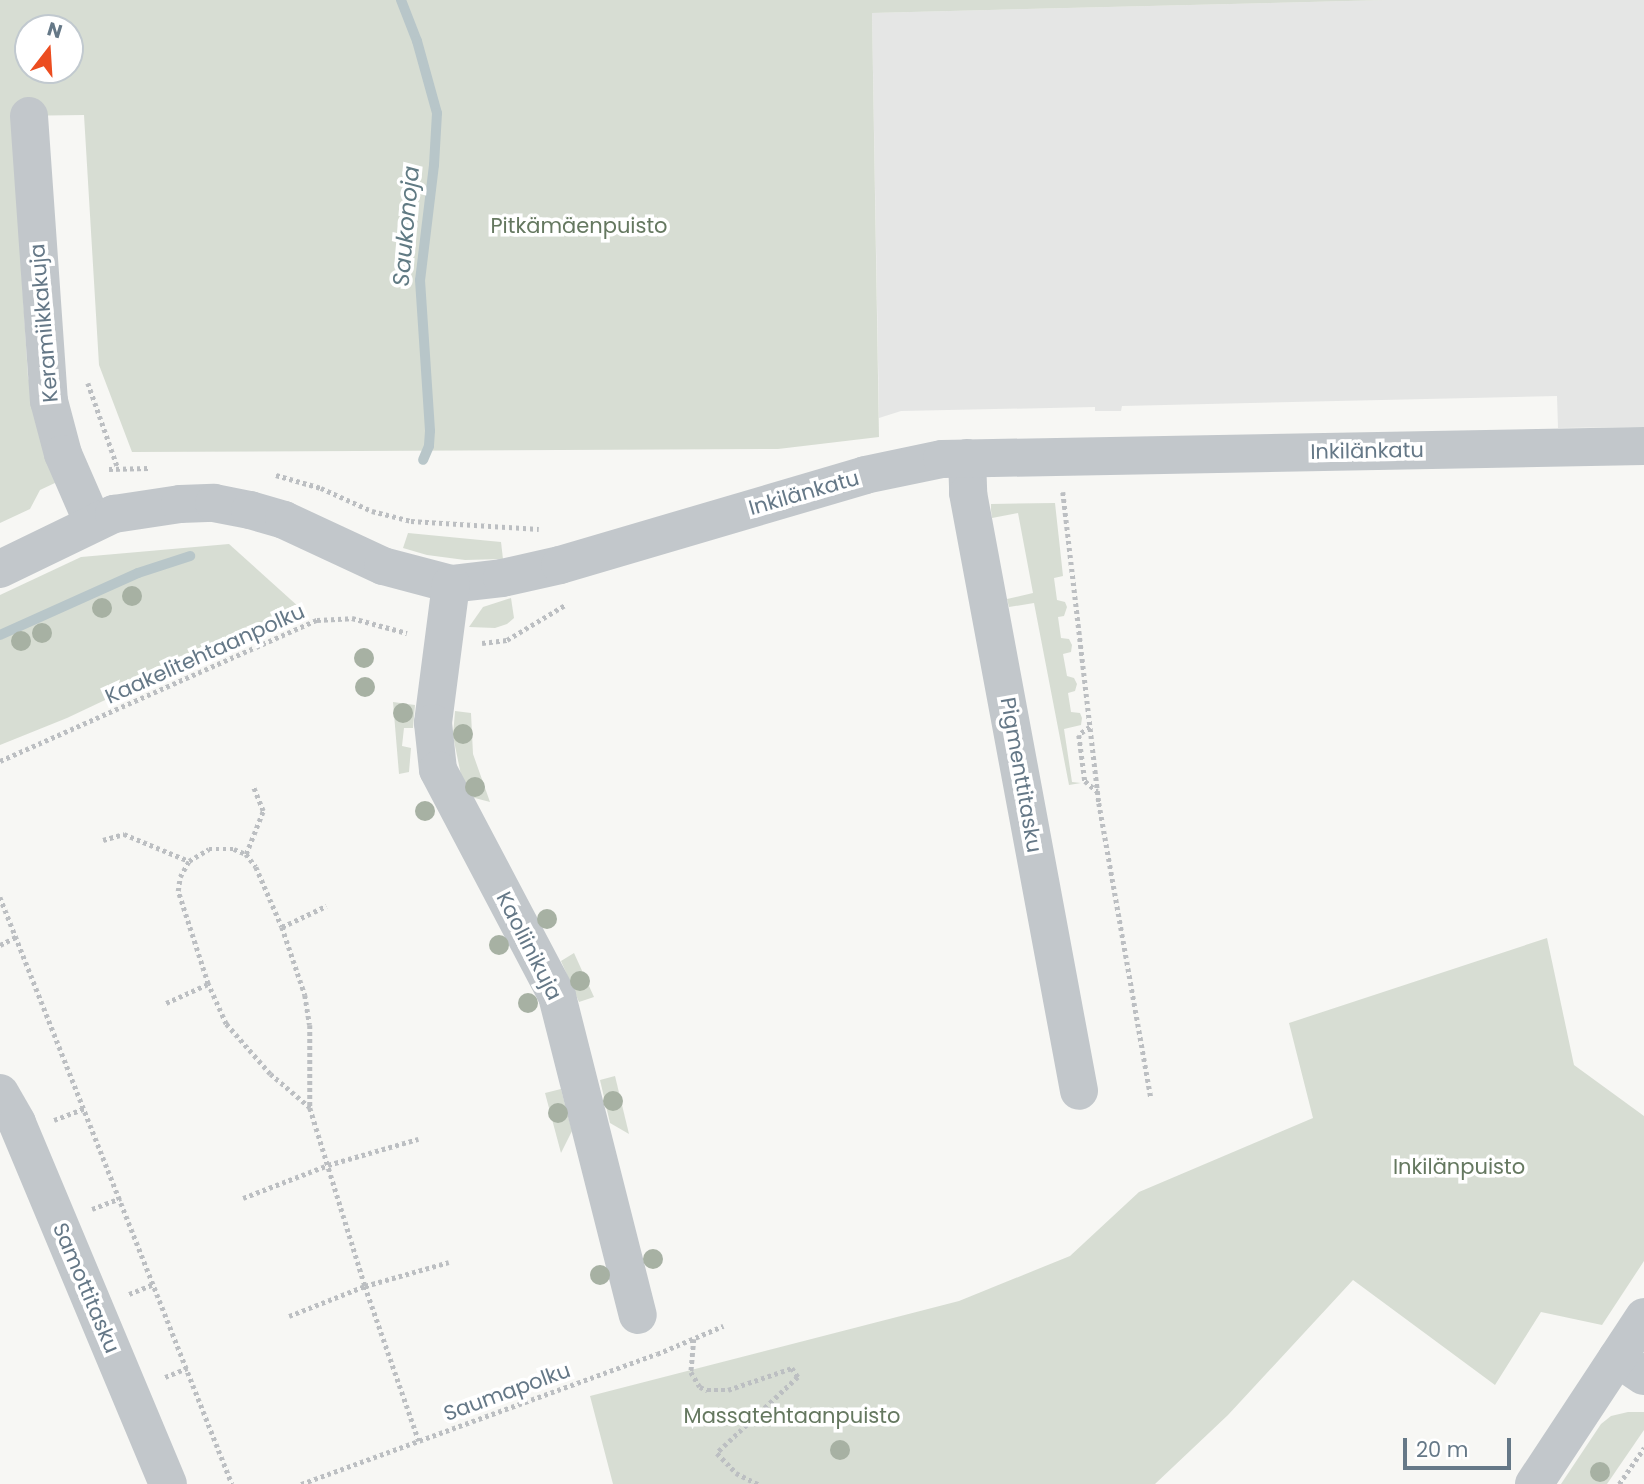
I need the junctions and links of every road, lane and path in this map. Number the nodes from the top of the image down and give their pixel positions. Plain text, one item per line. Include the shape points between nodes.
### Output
1 (29, 116) dead end
2 (1644, 446) edge
3 (967, 458) junction
4 (159, 468) dead end
5 (270, 474) dead end
6 (75, 484) junction
7 (1049, 491) dead end
8 (1063, 491) junction
9 (1077, 491) dead end
10 (93, 523) junction
11 (545, 528) dead end
12 (0, 569) edge
13 (451, 584) junction
14 (572, 601) dead end
15 (417, 635) dead end
16 (476, 642) dead end
17 (1090, 727) junction
18 (0, 761) edge
19 (253, 786) dead end
20 (1097, 792) junction
21 (103, 840) dead end
22 (246, 854) junction
23 (189, 861) junction
24 (0, 897) edge
25 (326, 906) dead end
26 (282, 927) junction
27 (16, 937) junction
28 (0, 945) edge
29 (208, 984) junction
30 (166, 1003) dead end
31 (1079, 1091) dead end
32 (0, 1093) edge
33 (1151, 1098) dead end
34 (310, 1108) junction
35 (418, 1139) dead end
36 (328, 1166) junction
37 (243, 1198) dead end
38 (449, 1262) dead end
39 (365, 1286) junction
40 (638, 1315) dead end
41 (289, 1316) dead end
42 (1644, 1317) edge
43 (723, 1326) dead end
44 (694, 1339) junction
45 (1631, 1367) edge
46 (419, 1441) junction
47 (1644, 1448) edge
48 (168, 1484) edge
49 (232, 1484) edge
50 (301, 1484) edge
51 (758, 1484) edge
52 (1534, 1484) edge
53 (1619, 1484) edge

1 - 6 street, Keramiikkakuja via 49,401
2 - 3 street, Inkilänkatu
3 - 13 street, Inkilänkatu via 905,465 560,565 502,579
3 - 31 street, Pigmenttitasku via 968,493
4 - 6 path via 104,470
5 - 11 path via 411,521
6 - 10 street, Keramiikkakuja
7 - 8 path
8 - 9 path
8 - 17 path
10 - 12 street, Inkilänkatu
10 - 13 street, Inkilänkatu via 144,508 214,503 284,520 383,566
13 - 40 street, Kaoliinikuja via 433,723 438,770 557,996
14 - 16 path via 507,639
15 - 18 path, Kaakelitehtaanpolku via 352,618 317,620
17 - 20 path
17 - 20 path via 1079,735 1085,781
19 - 22 path via 263,811
20 - 33 path
21 - 23 path via 124,834
22 - 23 path via 209,849
22 - 26 path
23 - 29 path via 178,891
24 - 27 path
25 - 26 path
26 - 34 path via 310,1025
27 - 28 path
27 - 49 path
29 - 30 path
29 - 34 path via 226,1024 270,1074
32 - 48 street, Samottitasku
34 - 36 path
35 - 36 path
36 - 37 path
36 - 39 path
38 - 39 path
39 - 41 path
39 - 46 path
42 - 45 street
43 - 44 path, Saumapolku
44 - 46 path, Saumapolku
44 - 51 path via 691,1373 700,1387 717,1392 792,1368 798,1377 717,1453 736,1473
45 - 52 street
46 - 50 path, Saumapolku
47 - 53 path

